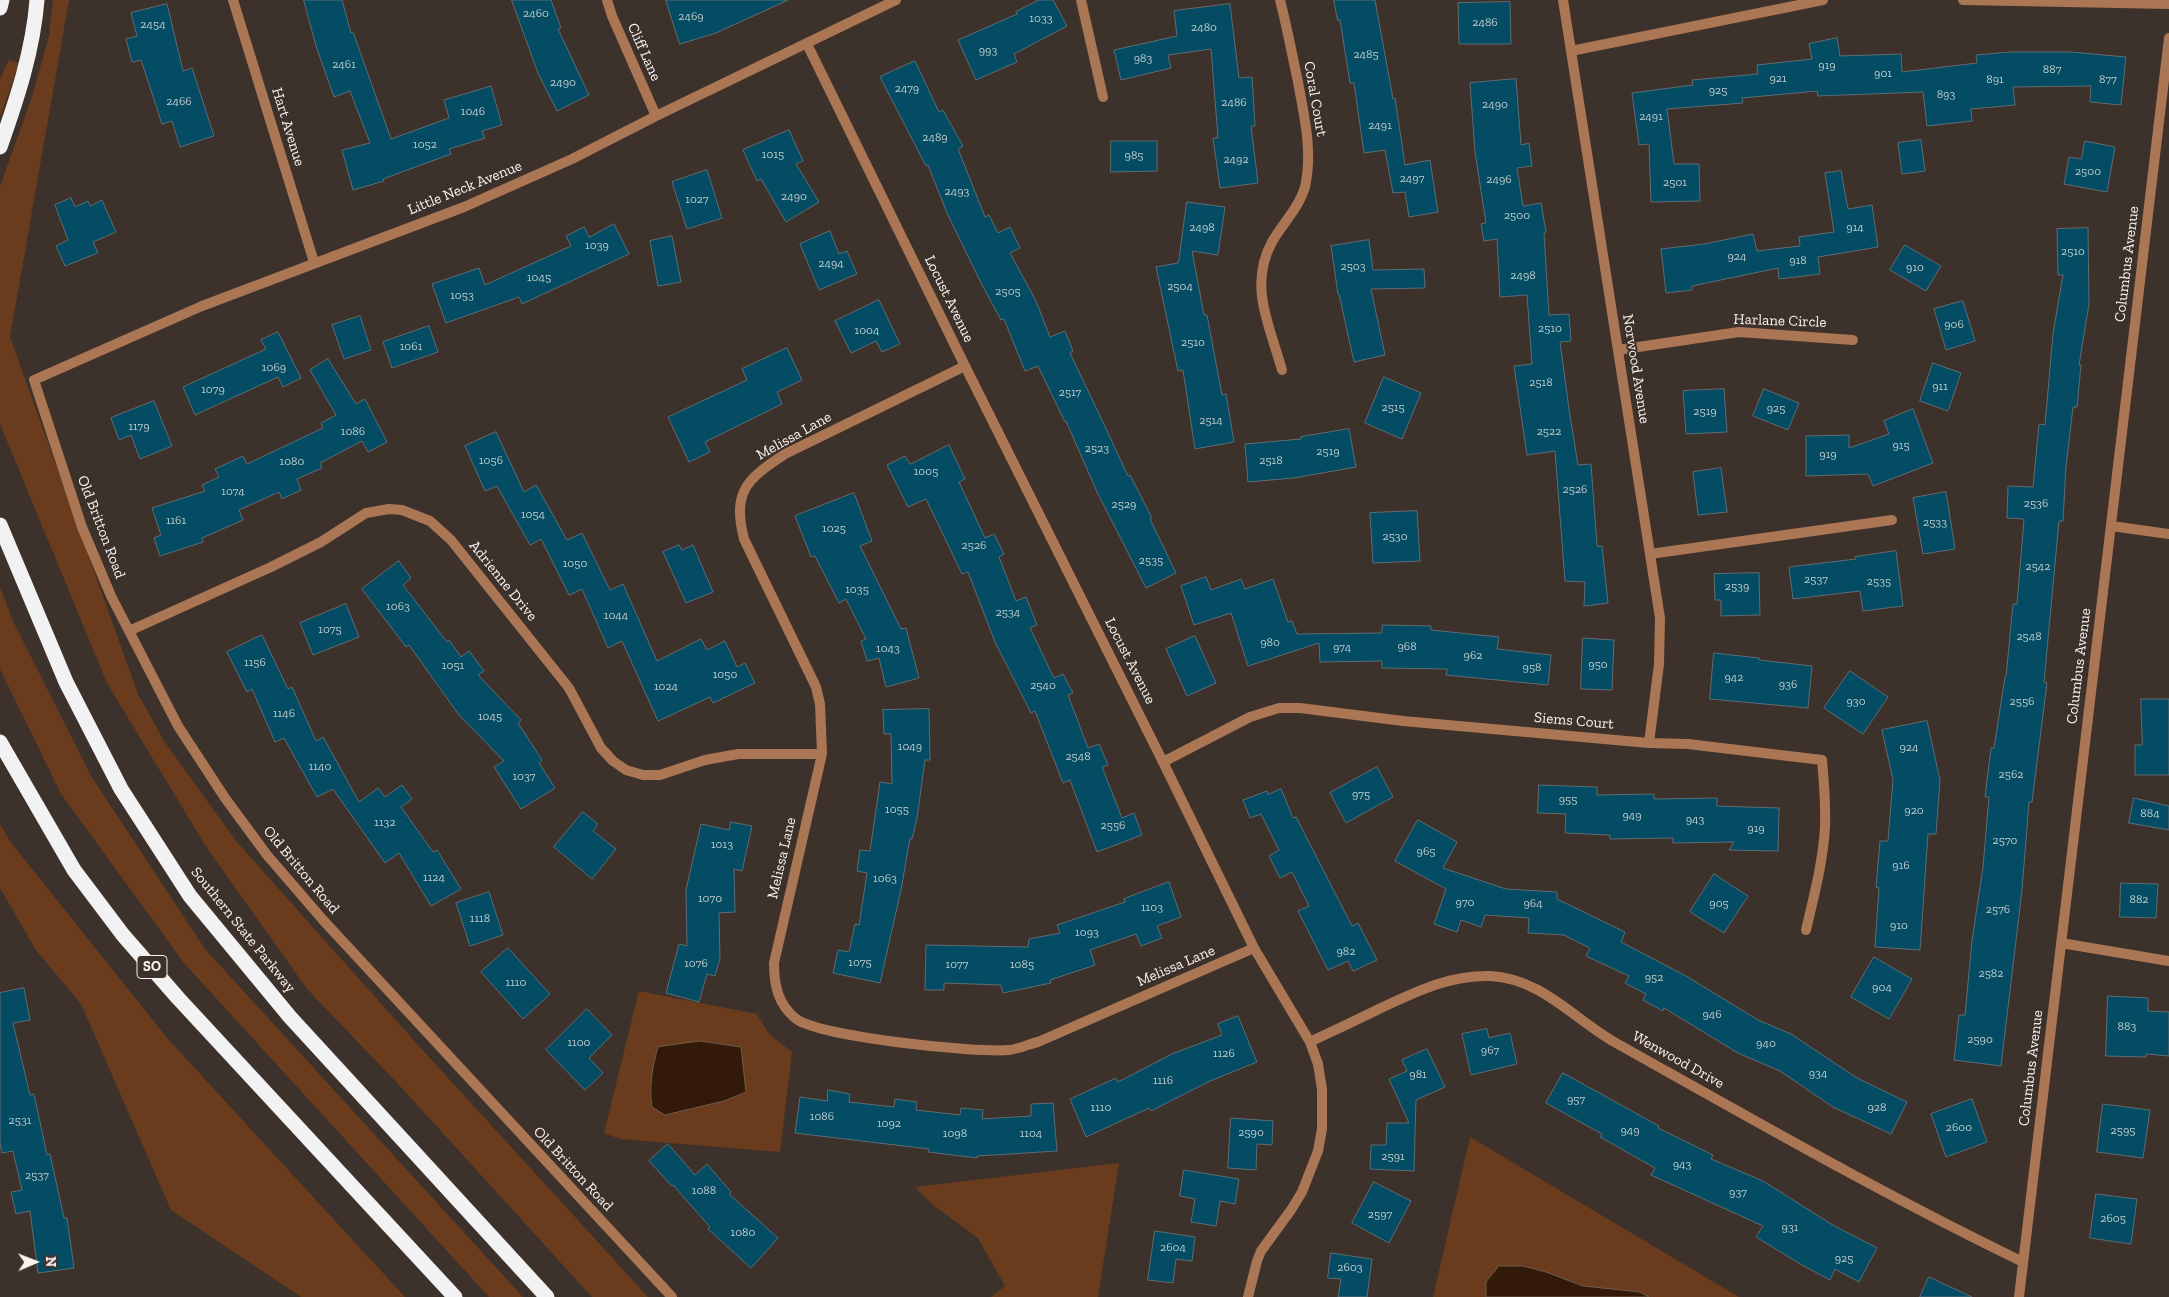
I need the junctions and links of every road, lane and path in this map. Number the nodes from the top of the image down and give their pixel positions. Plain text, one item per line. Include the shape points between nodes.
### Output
1 (2, 0) edge
2 (38, 0) edge
3 (233, 0) edge
4 (607, 0) edge
5 (896, 0) edge
6 (1081, 0) edge
7 (1280, 0) edge
8 (1563, 0) edge
9 (1823, 0) edge
10 (1964, 0) edge
11 (2169, 4) edge
12 (0, 8) edge
13 (2169, 38) edge
14 (807, 44) junction
15 (1571, 51) junction
16 (1103, 97) dead end
17 (656, 116) junction
18 (0, 147) edge
19 (314, 262) junction
20 (1853, 340) dead end
21 (1618, 350) junction
22 (965, 366) junction
23 (1282, 370) dead end
24 (34, 380) joint
25 (1892, 520) dead end
26 (0, 525) edge
27 (2111, 526) junction
28 (2169, 534) edge
29 (1650, 554) junction
30 (129, 631) junction
31 (0, 742) edge
32 (1649, 742) junction
33 (822, 754) junction
34 (1163, 762) junction
35 (1806, 930) dead end
36 (2061, 943) junction
37 (1254, 948) junction
38 (2169, 961) edge
39 (1310, 1042) junction
40 (2023, 1262) junction
41 (455, 1297) edge
42 (547, 1297) edge
43 (672, 1297) edge
44 (1248, 1297) edge
45 (2019, 1297) edge

1 - 12 highway
2 - 18 highway via 18,96
3 - 19 street, Hart Avenue
4 - 17 street, Cliff Lane
5 - 14 street, Little Neck Avenue
6 - 16 street
7 - 23 street, Coral Court via 1309,142 1304,188 1290,217 1272,242 1259,283 1265,319
8 - 15 street, Norwood Avenue
9 - 15 street
10 - 11 street
13 - 27 street, Columbus Avenue
14 - 17 street, Little Neck Avenue
14 - 22 street, Locust Avenue
15 - 21 street, Norwood Avenue
17 - 19 street, Little Neck Avenue via 572,159 464,207
19 - 24 street, Little Neck Avenue via 202,306
20 - 21 street, Harlane Circle via 1738,332
21 - 29 street, Norwood Avenue
22 - 33 street, Melissa Lane via 786,454 760,471 740,497 739,518 744,539 816,687
22 - 34 street, Locust Avenue
24 - 30 street, Old Britton Road via 82,528
25 - 29 street
26 - 42 highway, Southern State Parkway via 66,682 121,789 190,896 290,1017
27 - 28 street
27 - 36 street, Columbus Avenue
29 - 32 street, Norwood Avenue via 1660,618 1659,664
30 - 33 street, Adrienne Drive via 271,567 321,542 366,513 402,510 430,520 452,540 569,688 601,748 626,770 660,775 705,760 738,754
30 - 43 street, Old Britton Road via 178,726 267,855 330,928
31 - 41 highway, SO via 74,870 123,934 178,998
32 - 34 street, Siems Court via 1279,708 1250,717
32 - 35 street, Siems Court via 1822,760 1825,828
33 - 37 street, Melissa Lane via 774,964 774,983 782,1003 795,1018 807,1025 835,1033 972,1050 1009,1050 1038,1042
34 - 37 street, Locust Avenue
36 - 38 street
36 - 40 street, Columbus Avenue
37 - 39 street, Locust Avenue
39 - 40 street, Wenwood Drive via 1430,985 1463,977 1492,976 1514,980 1552,997 1613,1041 1926,1215
39 - 44 street, Locust Avenue via 1322,1089 1322,1129 1318,1151 1298,1198 1261,1252
40 - 45 street, Columbus Avenue

